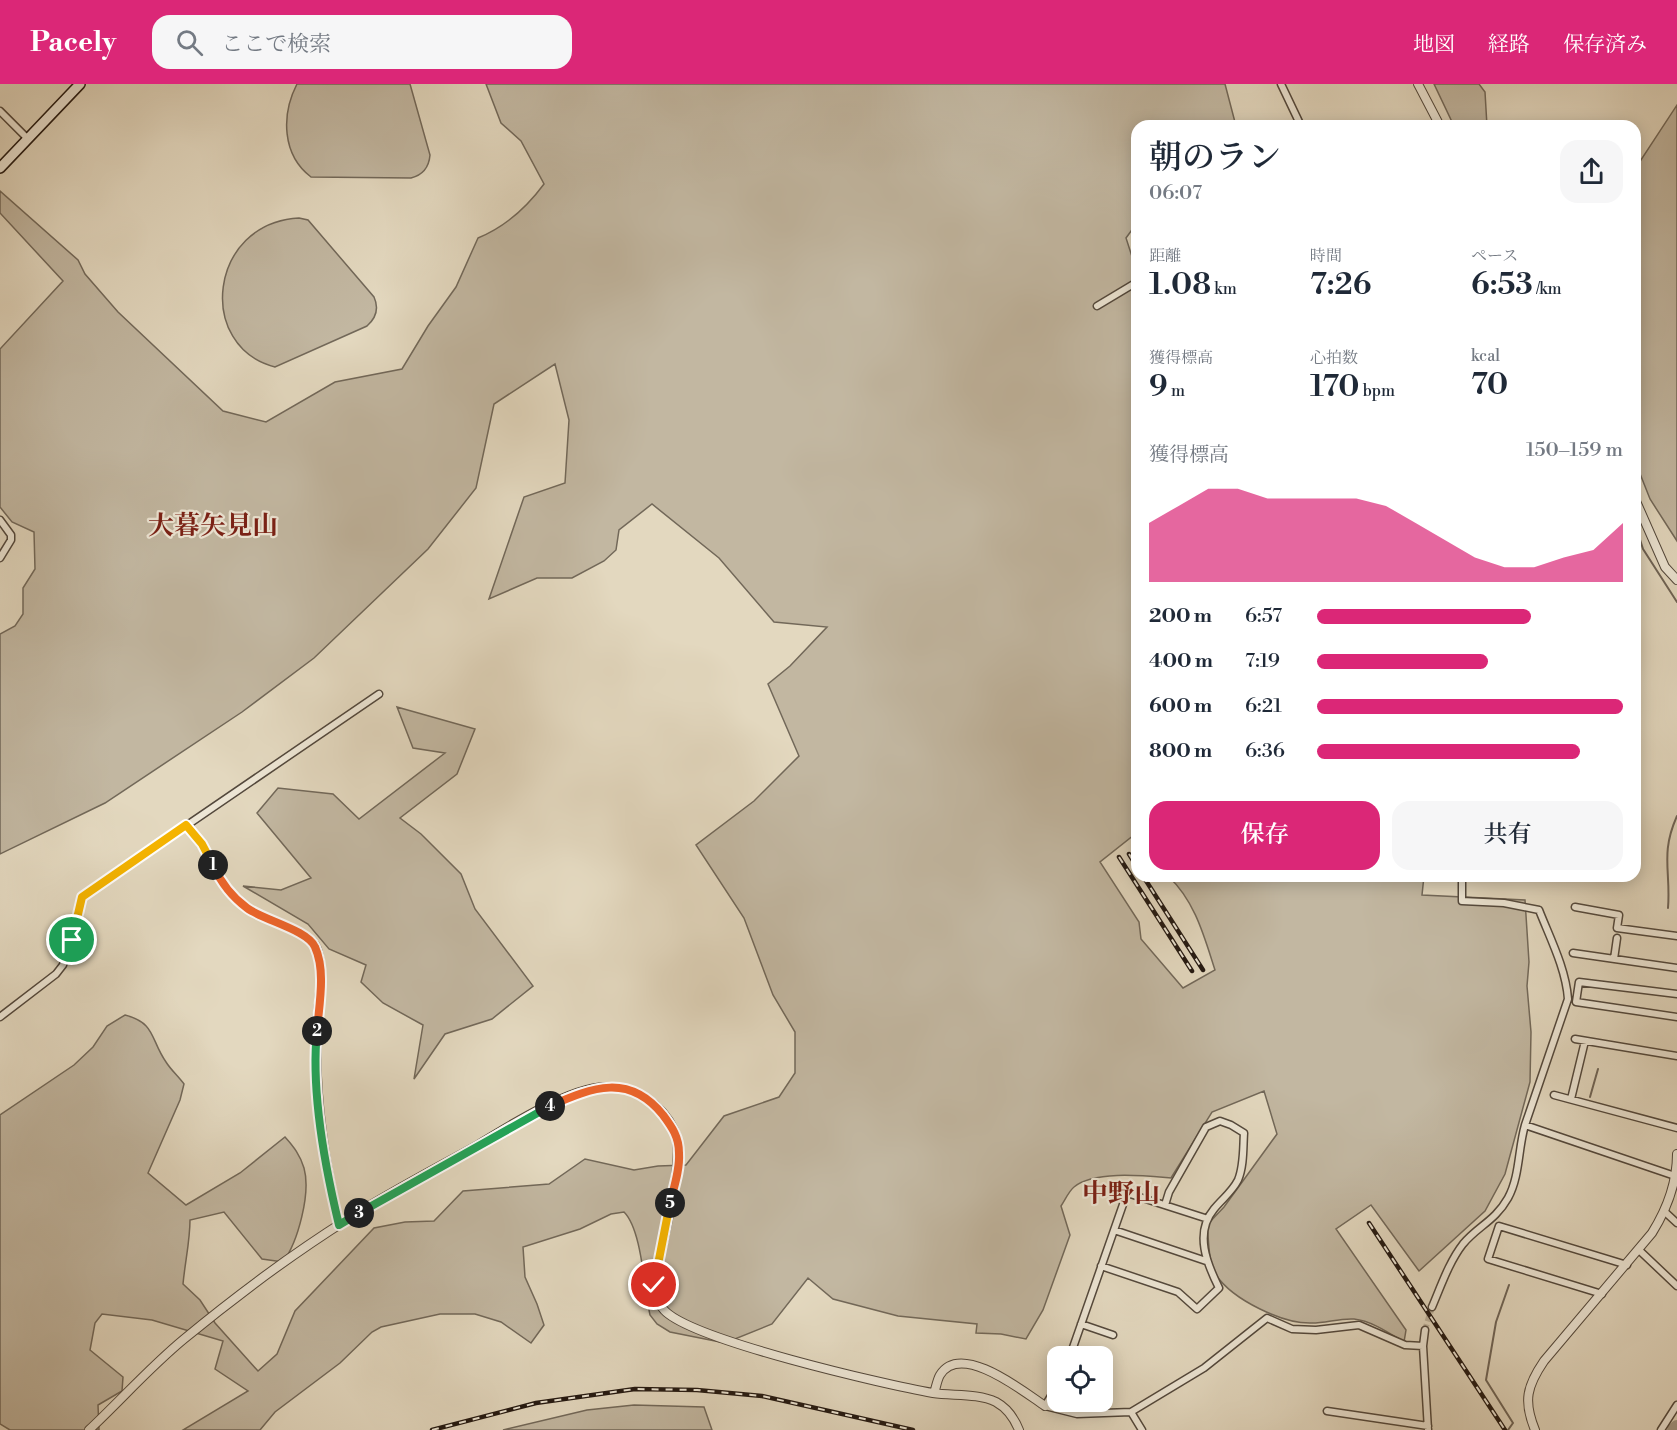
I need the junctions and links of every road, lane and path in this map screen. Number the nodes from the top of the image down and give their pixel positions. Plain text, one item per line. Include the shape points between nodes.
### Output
1 (80, 84) edge
2 (1281, 84) edge
3 (1418, 84) edge
4 (0, 111) edge
5 (1298, 120) edge
6 (1437, 120) edge
7 (28, 139) junction
8 (0, 168) edge
9 (1131, 286) edge
10 (1097, 306) dead end
11 (1641, 513) edge
12 (0, 520) edge
13 (0, 558) edge
14 (1677, 580) edge
15 (379, 694) dead end
16 (186, 825) junction
17 (1462, 882) dead end
18 (1575, 907) dead end
19 (1677, 936) edge
20 (1617, 938) dead end
21 (1573, 953) dead end
22 (1614, 959) junction
23 (1677, 968) edge
24 (1677, 994) edge
25 (0, 1017) edge
26 (1677, 1017) edge
27 (1575, 1039) dead end
28 (1585, 1041) junction
29 (1677, 1056) edge
30 (1554, 1095) dead end
31 (1571, 1099) junction
32 (1525, 1125) junction
33 (1677, 1128) edge
34 (1677, 1154) edge
35 (1675, 1183) edge
36 (1164, 1204) junction
37 (1665, 1212) junction
38 (1208, 1219) junction
39 (1677, 1223) edge
40 (339, 1225) junction
41 (1114, 1230) junction
42 (1639, 1250) junction
43 (1206, 1261) junction
44 (1627, 1265) junction
45 (1101, 1266) junction
46 (1677, 1286) edge
47 (1602, 1294) junction
48 (1432, 1307) tunnel mouth
49 (1081, 1324) junction
50 (1425, 1330) tunnel mouth
51 (1113, 1335) dead end
52 (1073, 1346) edge
53 (1423, 1346) junction
54 (934, 1393) junction
55 (1677, 1405) edge
56 (1046, 1406) joint
57 (1327, 1411) dead end
58 (1131, 1412) junction
59 (1018, 1427) edge
60 (1428, 1428) edge
61 (89, 1430) edge
62 (1142, 1430) edge
63 (1535, 1430) edge
64 (1661, 1430) edge

1 - 7 main road
2 - 5 street
3 - 6 street
4 - 7 street
7 - 8 main road
9 - 10 street
11 - 14 street via 1665,567
12 - 13 street via 11,535
15 - 16 street
16 - 25 street via 82,897 63,965
16 - 40 street via 202,844 220,882 235,898 249,910 315,944 320,987 317,1085
17 - 32 street via 1462,901 1539,910 1567,988 1568,999
18 - 19 street via 1619,915 1617,928
20 - 22 street
21 - 22 street
22 - 23 street
24 - 26 street via 1579,982 1576,1002
27 - 28 street
28 - 29 street
28 - 31 street
30 - 31 street
31 - 33 street
32 - 35 street
32 - 48 street via 1509,1196 1495,1217 1463,1245
34 - 35 street
35 - 37 street
36 - 38 street
36 - 38 street via 1206,1127 1220,1121 1232,1125 1244,1133 1239,1178
36 - 41 street via 1127,1192
37 - 39 street
37 - 42 street
38 - 43 street via 1204,1231
40 - 54 street via 542,1110 584,1091 623,1088 643,1095 656,1107 678,1141 678,1167 654,1285 664,1310 677,1320 751,1347
40 - 61 street via 181,1341
41 - 43 street
41 - 45 street
42 - 44 street
42 - 46 street
43 - 45 street via 1219,1288 1197,1309 1178,1292
44 - 47 street
44 - 47 street via 1499,1226 1488,1259
45 - 49 street
47 - 63 street via 1533,1377 1528,1407
49 - 51 street
49 - 52 street
50 - 53 street
53 - 58 street via 1405,1345 1359,1325 1292,1329 1268,1318 1204,1368
53 - 60 street
54 - 56 street via 939,1375 949,1366 967,1363 998,1376
54 - 59 street via 996,1402
55 - 64 street
56 - 58 street via 1077,1414
57 - 60 street
58 - 62 street

